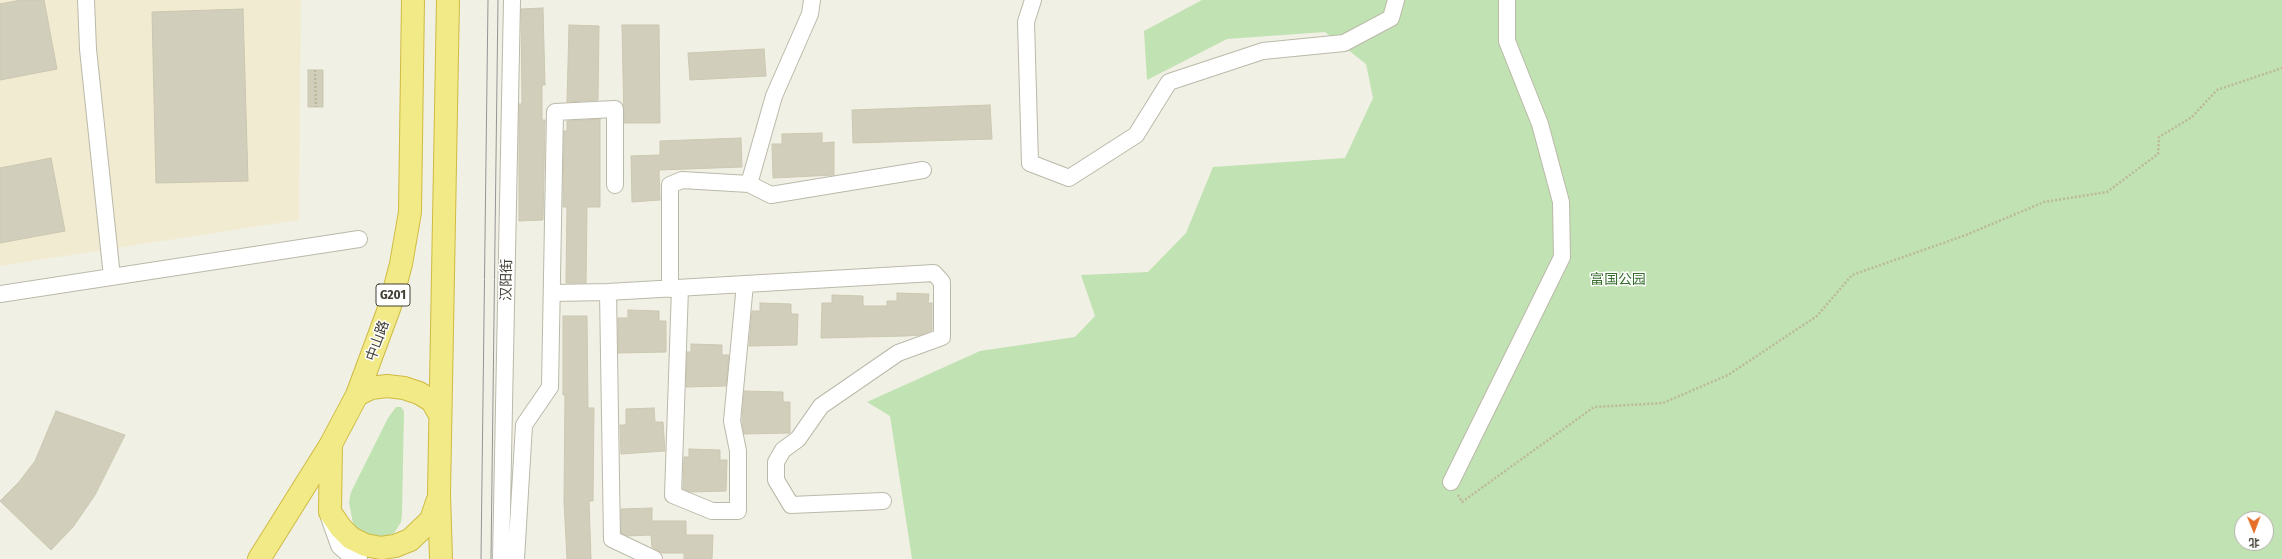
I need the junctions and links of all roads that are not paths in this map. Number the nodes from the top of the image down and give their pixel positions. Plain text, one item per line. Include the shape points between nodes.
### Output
1 (86, 0) edge
2 (413, 0) edge
3 (448, 0) edge
4 (512, 0) edge
5 (812, 0) edge
6 (1033, 0) edge
7 (1396, 0) edge
8 (1507, 0) edge
9 (923, 170) dead end
10 (749, 184) junction
11 (615, 185) dead end
12 (359, 239) dead end
13 (112, 277) junction
14 (745, 284) junction
15 (675, 288) junction
16 (608, 292) junction
17 (552, 293) junction
18 (0, 294) edge
19 (357, 395) junction
20 (440, 415) junction
21 (331, 444) junction
22 (1451, 482) road end
23 (439, 494) junction
24 (883, 501) dead end
25 (330, 512) junction
26 (441, 558) edge
27 (259, 559) edge
28 (357, 559) edge
29 (501, 559) edge
30 (516, 559) edge
31 (654, 559) edge

1 - 13 street via 88,49
2 - 19 highway, 中山路 / G201 via 410,212 402,264 390,306
3 - 20 highway
4 - 29 street, 汉阳街
5 - 10 street via 810,14 774,96
6 - 7 street via 1026,22 1030,163 1069,178 1136,135 1169,82 1262,51 1344,44 1390,18
8 - 22 street via 1507,41 1540,124 1561,202 1562,257
9 - 10 street via 771,195
10 - 15 street via 682,180 670,185
11 - 17 street via 614,109 555,112
12 - 13 street
13 - 18 street
14 - 15 street
14 - 15 street via 732,421 738,452 738,511 712,511 674,495
14 - 24 street via 934,274 942,282 942,338 898,353 821,406 798,439 783,450 776,462 776,480 791,505
15 - 16 street
16 - 17 street
16 - 31 street via 612,539
17 - 30 street via 550,387 524,425
19 - 20 highway via 371,388 404,388 432,402
19 - 21 highway, 中山路 / G201
20 - 23 highway
21 - 25 highway
21 - 27 highway, 中山路 / G201
23 - 25 highway via 431,520 410,540 395,546 381,548 365,545 351,538
23 - 26 highway
25 - 28 street via 341,545

